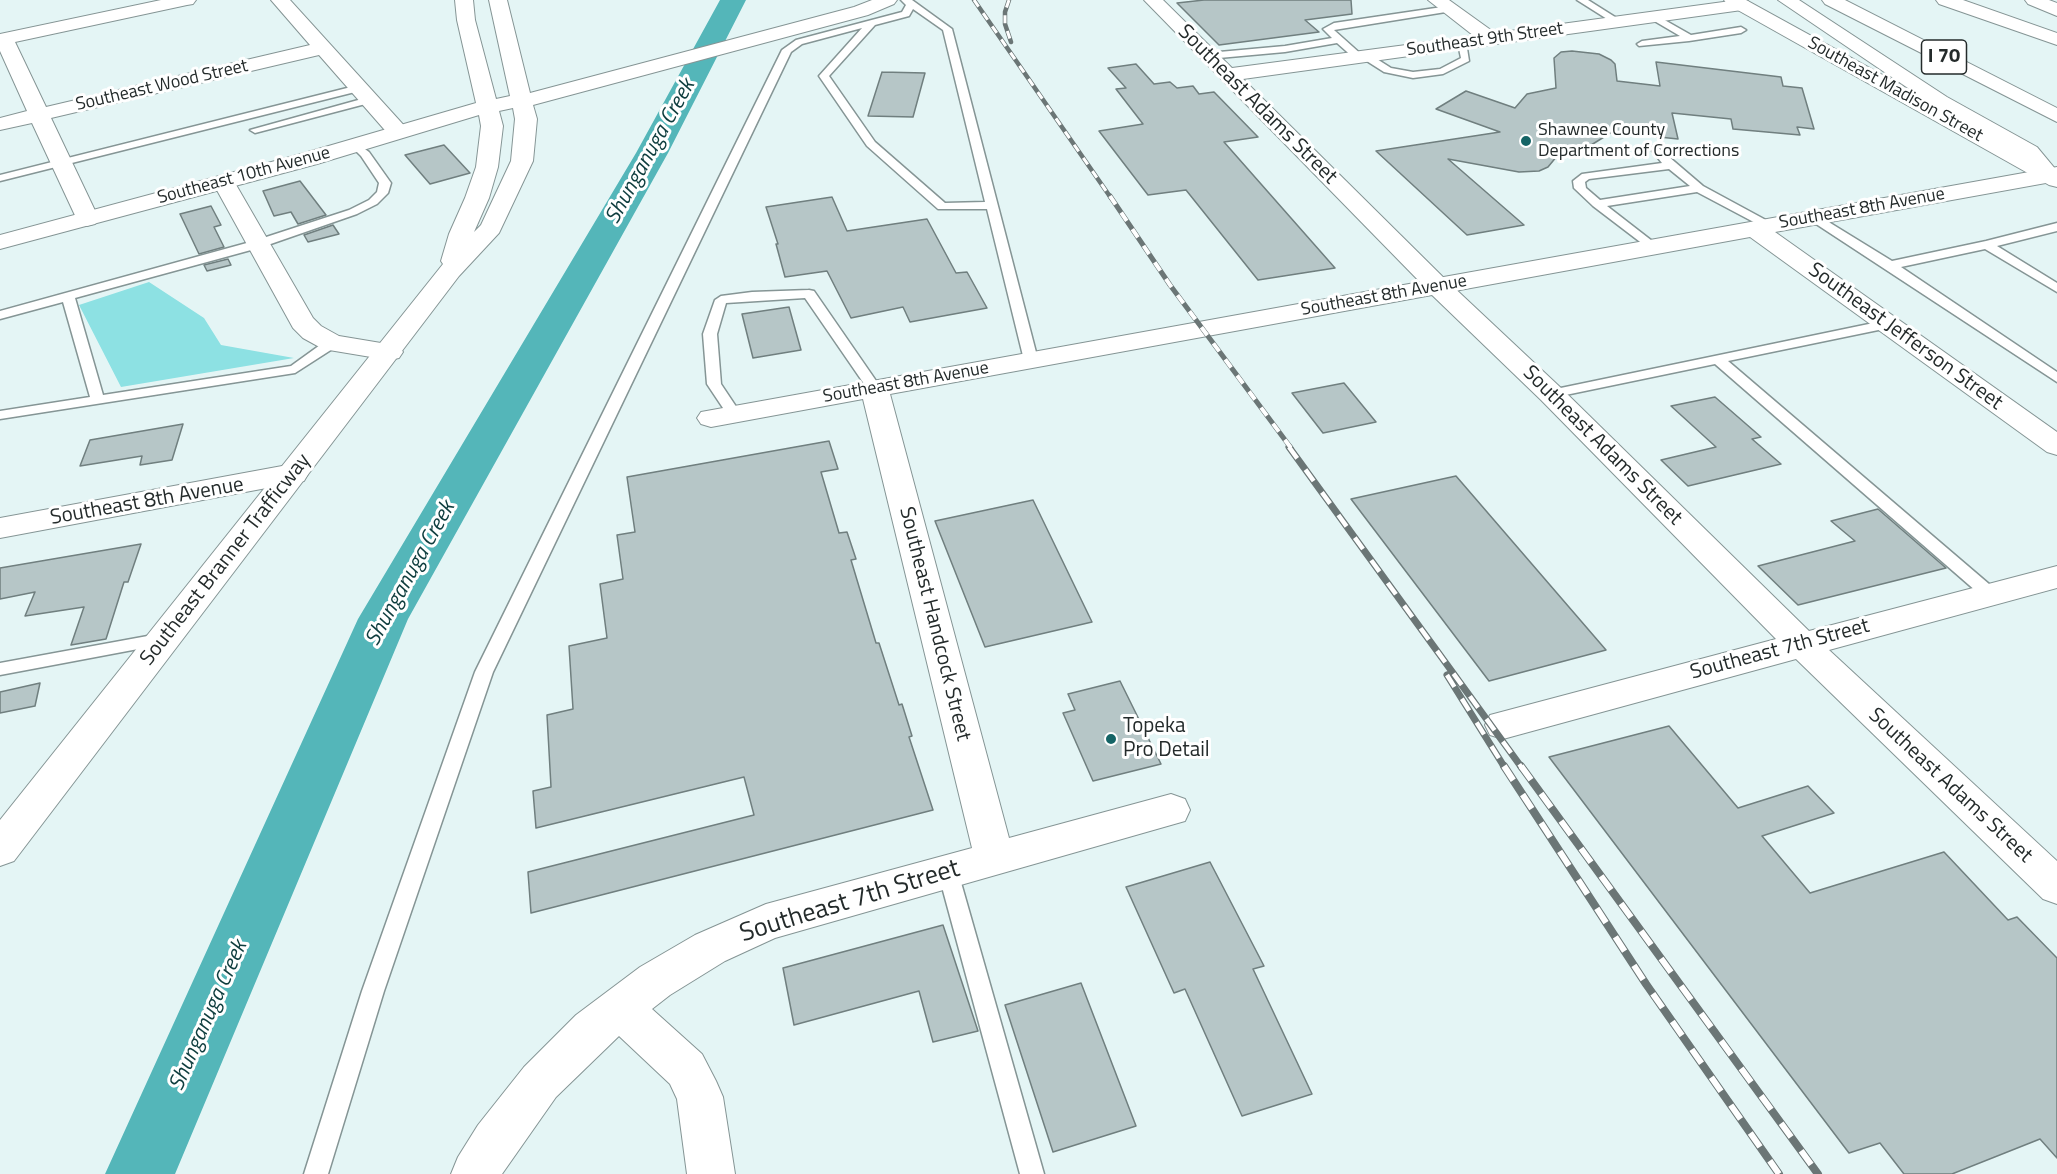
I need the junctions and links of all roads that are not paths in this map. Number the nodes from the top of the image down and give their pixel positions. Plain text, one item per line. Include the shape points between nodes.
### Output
1 (187, 0) edge
2 (280, 0) edge
3 (464, 0) edge
4 (498, 0) edge
5 (856, 0) edge
6 (888, 0) edge
7 (1153, 0) edge
8 (1582, 0) edge
9 (1787, 0) edge
10 (1831, 0) edge
11 (1871, 0) edge
12 (1945, 0) edge
13 (2034, 0) edge
14 (909, 2) edge
15 (1738, 2) edge
16 (1443, 4) edge
17 (2057, 10) edge
18 (1654, 17) junction
19 (802, 20) junction
20 (1618, 22) junction
21 (872, 23) junction
22 (1741, 30) dead end
23 (1935, 32) dead end
24 (1689, 38) junction
25 (2, 39) edge
26 (2057, 39) edge
27 (1339, 40) junction
28 (1492, 40) junction
29 (1642, 44) dead end
30 (324, 48) junction
31 (1285, 49) junction
32 (1362, 56) junction
33 (1306, 64) junction
34 (1218, 66) junction
35 (364, 94) junction
36 (520, 95) junction
37 (487, 105) junction
38 (38, 115) junction
39 (2057, 116) edge
40 (0, 124) edge
41 (255, 130) dead end
42 (398, 131) junction
43 (355, 145) junction
44 (1655, 148) dead end
45 (60, 163) junction
46 (1672, 165) junction
47 (2055, 177) edge
48 (0, 178) edge
49 (224, 183) junction
50 (1700, 188) junction
51 (1597, 204) junction
52 (992, 205) junction
53 (1814, 217) junction
54 (87, 219) junction
55 (1761, 227) junction
56 (2057, 227) edge
57 (0, 242) edge
58 (258, 244) junction
59 (1987, 244) junction
60 (1652, 247) junction
61 (1890, 265) junction
62 (450, 271) junction
63 (1438, 286) junction
64 (2057, 288) edge
65 (68, 297) junction
66 (0, 315) edge
67 (1888, 324) junction
68 (332, 343) junction
69 (389, 352) junction
70 (1717, 359) junction
71 (1031, 360) junction
72 (2057, 378) edge
73 (874, 388) junction
74 (1551, 394) junction
75 (98, 400) junction
76 (0, 415) edge
77 (723, 416) joint
78 (2057, 446) edge
79 (293, 474) junction
80 (0, 528) edge
81 (2057, 577) edge
82 (1990, 594) junction
83 (165, 639) junction
84 (1801, 644) junction
85 (0, 669) edge
86 (1503, 725) dead end
87 (1171, 810) dead end
88 (0, 849) edge
89 (995, 859) junction
90 (948, 872) junction
91 (2057, 887) edge
92 (619, 1007) junction
93 (316, 1174) edge
94 (475, 1174) edge
95 (711, 1174) edge
96 (1032, 1174) edge

1 - 25 main road
2 - 30 main road
3 - 37 main road, Southeast Branner Trafficway
4 - 36 main road, Southeast Branner Trafficway
5 - 19 main road, Southeast 10th Avenue
6 - 19 main road, Southeast 10th Avenue via 861,11
7 - 34 main road, Southeast Adams Street
8 - 20 lane
9 - 47 main road via 1940,101 2029,152
10 - 39 main road, I 70
11 - 23 main road, I 70
12 - 26 main road
13 - 17 main road
14 - 21 lane via 906,14
14 - 52 lane via 947,29
15 - 18 main road, Southeast 9th Street
15 - 47 main road, Southeast Madison Street
16 - 27 lane via 1328,29
16 - 28 main road
18 - 20 main road, Southeast 9th Street
18 - 24 lane
19 - 36 main road, Southeast 10th Avenue
20 - 28 main road, Southeast 9th Street
21 - 52 lane via 824,76 871,144 942,207
21 - 93 lane via 799,42 787,50 484,672 377,980
22 - 24 lane
24 - 29 lane
25 - 38 main road
27 - 31 lane
27 - 32 lane
28 - 32 main road, Southeast 9th Street
30 - 35 main road
30 - 38 main road, Southeast Wood Street
31 - 33 lane
31 - 34 lane
32 - 33 main road, Southeast 9th Street
33 - 34 main road, Southeast 9th Street
34 - 63 main road, Southeast Adams Street
35 - 41 lane
35 - 42 main road
35 - 45 lane
36 - 37 main road, Southeast 10th Avenue
36 - 62 main road, Southeast Branner Trafficway via 526,119 522,161 516,177 491,228
37 - 42 main road, Southeast 10th Avenue
37 - 62 main road, Southeast Branner Trafficway via 492,126 487,167
38 - 40 main road, Southeast Wood Street
38 - 45 main road
42 - 43 main road, Southeast 10th Avenue
43 - 49 main road, Southeast 10th Avenue
43 - 58 lane via 385,183 382,193 353,213
44 - 46 lane
45 - 48 lane
45 - 54 main road
46 - 50 lane
46 - 51 lane via 1586,176 1579,181 1580,188
47 - 53 main road, Southeast 8th Avenue
49 - 54 main road, Southeast 10th Avenue
49 - 58 main road
50 - 51 lane
50 - 55 lane
51 - 60 lane
52 - 71 lane
53 - 55 main road, Southeast 8th Avenue
53 - 61 lane
54 - 57 main road, Southeast 10th Avenue
55 - 60 main road, Southeast 8th Avenue
55 - 67 main road, Southeast Jefferson Street
56 - 59 lane
58 - 65 lane
58 - 68 main road via 302,322
59 - 61 lane
59 - 64 lane
60 - 63 main road, Southeast 8th Avenue
61 - 72 lane
62 - 69 main road, Southeast Branner Trafficway
63 - 71 main road, Southeast 8th Avenue
63 - 74 main road, Southeast Adams Street
65 - 66 lane
65 - 75 lane
67 - 70 lane
67 - 78 main road, Southeast Jefferson Street
68 - 69 main road
68 - 75 lane via 295,369
69 - 79 main road, Southeast Branner Trafficway
70 - 74 lane
70 - 82 lane
71 - 73 main road, Southeast 8th Avenue
73 - 77 main road, Southeast 8th Avenue
73 - 77 lane via 809,294 721,300 710,334 714,384
73 - 89 main road, Southeast Handcock Street
74 - 84 main road, Southeast Adams Street
75 - 76 lane
79 - 80 main road, Southeast 8th Avenue
79 - 83 main road, Southeast Branner Trafficway
81 - 82 main road, Southeast 7th Street
82 - 84 main road, Southeast 7th Street
83 - 85 lane
83 - 88 main road, Southeast Branner Trafficway
84 - 86 main road, Southeast 7th Street
84 - 91 main road, Southeast Adams Street
87 - 89 main road, Southeast 7th Street
89 - 90 main road, Southeast 7th Street
90 - 92 main road, Southeast 7th Street via 766,922 710,948
90 - 96 lane
92 - 94 main road, Southeast 7th Street via 540,1082
92 - 95 main road via 686,1069 700,1098

